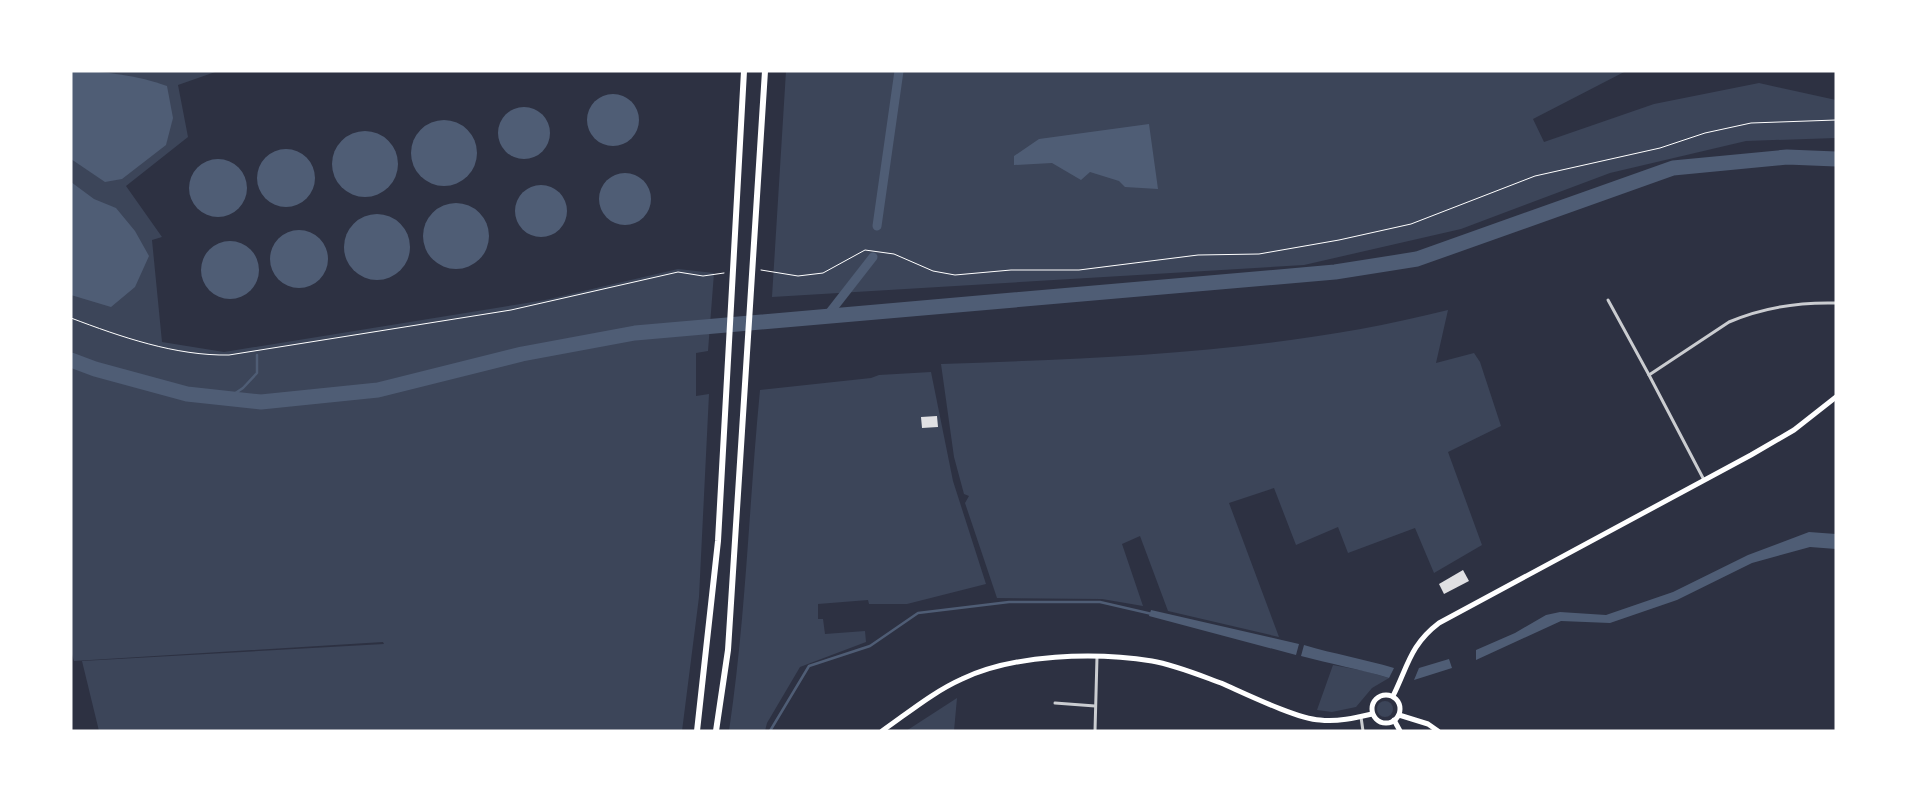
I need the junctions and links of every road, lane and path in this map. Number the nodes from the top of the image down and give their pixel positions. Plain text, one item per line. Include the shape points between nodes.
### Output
1 (744, 71) edge
2 (765, 71) edge
3 (1836, 120) edge
4 (759, 270) dead end
5 (731, 272) dead end
6 (1608, 300) dead end
7 (1836, 303) edge
8 (71, 318) edge
9 (1649, 375) junction
10 (1836, 397) edge
11 (1704, 480) junction
12 (1097, 657) junction
13 (1392, 696) junction
14 (1055, 704) dead end
15 (1095, 706) junction
16 (1372, 714) junction
17 (1399, 715) junction
18 (1360, 717) junction
19 (1394, 720) junction
20 (697, 731) edge
21 (716, 731) edge
22 (882, 731) edge
23 (1094, 731) edge
24 (1363, 731) edge
25 (1400, 731) edge
26 (1438, 731) edge

1 - 20 highway via 718,541
2 - 21 highway via 728,650
3 - 4 path via 1751,123 1705,133 1660,148 1535,176 1411,224 1259,254 1198,254 1079,270 1011,270 955,275 933,271 894,254 865,250 823,273 798,276
5 - 8 path via 703,276 678,272 511,310 230,355 208,355 169,348 110,333
6 - 9 street
7 - 9 street via 1789,304 1744,316 1729,322
9 - 11 street
10 - 11 main road via 1794,430
11 - 13 main road via 1439,623 1412,651
12 - 15 street
12 - 18 main road via 1153,661 1188,671 1315,720
12 - 22 main road via 1035,660 984,670 935,694
13 - 16 main road via 1378,697 1372,704
13 - 17 main road via 1400,706
14 - 15 street
15 - 23 street
16 - 18 main road
16 - 19 main road via 1382,723
17 - 19 main road
17 - 26 main road via 1428,724
18 - 24 street
19 - 25 main road

